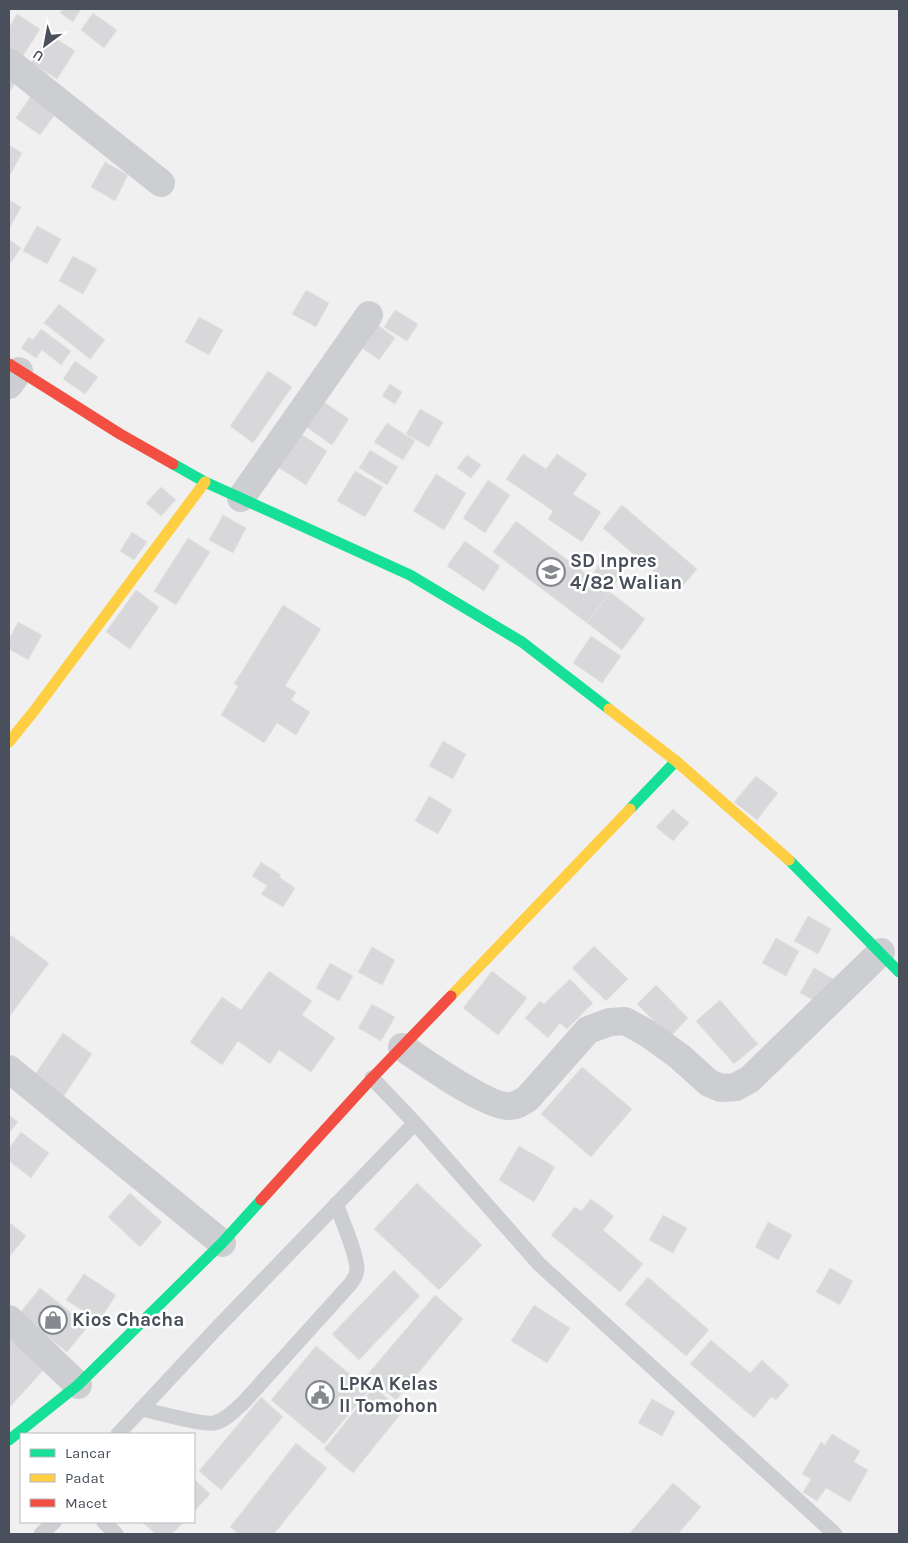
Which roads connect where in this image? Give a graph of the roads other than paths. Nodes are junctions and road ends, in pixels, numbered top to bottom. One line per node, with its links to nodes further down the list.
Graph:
1 (9, 62): 2 (street)
2 (161, 183)
3 (369, 315): 6 (street)
4 (12, 373): 5 (street)
5 (205, 482): 6 (street); 7 (street)
6 (241, 498): 8 (street)
7 (9, 742)
8 (676, 760): 9 (street); 10 (street)
9 (893, 963): 10 (street)
10 (402, 1047): 12 (street)
11 (9, 1069): 15 (street)
12 (372, 1078): 13 (lane); 15 (street)
13 (415, 1123): 14 (lane); 25 (lane)
14 (336, 1204): 18 (lane); 18 (lane)
15 (222, 1243): 17 (street)
16 (9, 1319): 17 (street)
17 (78, 1385): 19 (street)
18 (141, 1409): 20 (lane)
19 (24, 1433)
20 (119, 1433)
21 (53, 1523): 23 (lane)
22 (105, 1523): 24 (lane)
23 (40, 1534)
24 (116, 1534)
25 (835, 1534)

